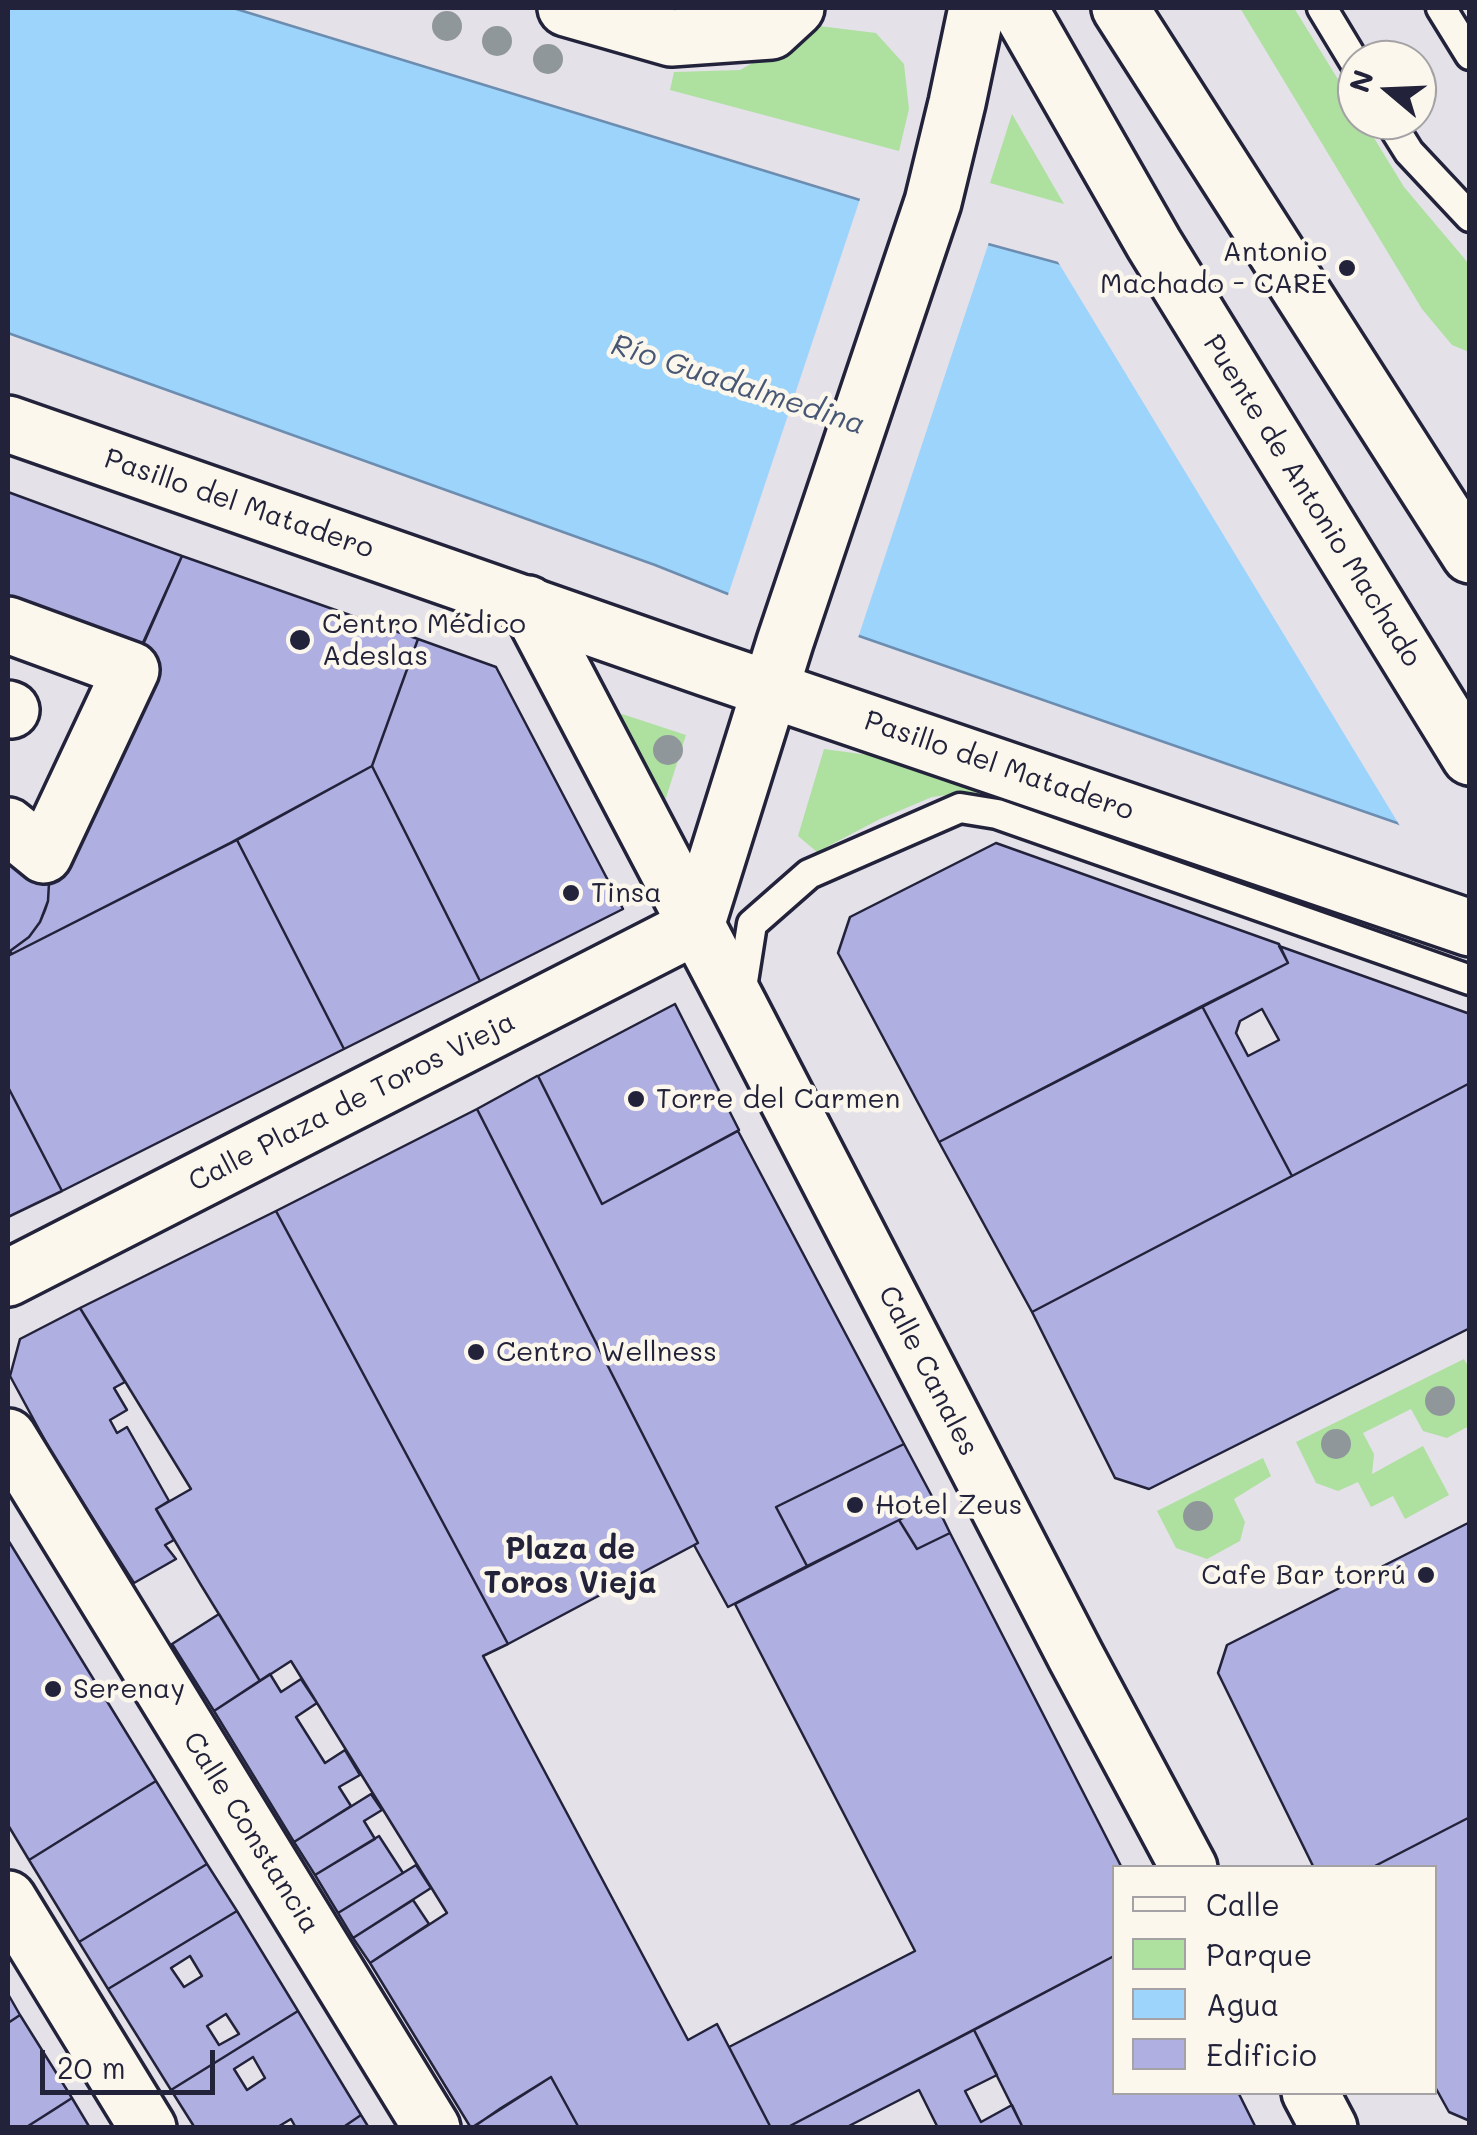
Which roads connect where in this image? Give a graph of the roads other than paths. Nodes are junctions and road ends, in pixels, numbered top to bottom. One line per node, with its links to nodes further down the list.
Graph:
1 (566, 8): 2 (street)
2 (796, 8)
3 (977, 8): 16 (street)
4 (1019, 8): 17 (street, Puente de Antonio Machado)
5 (1120, 8): 13 (street)
6 (1322, 8): 8 (lane)
7 (1441, 8): 9 (lane)
8 (1341, 40)
9 (1470, 54)
10 (1402, 140): 11 (lane)
11 (1470, 217)
12 (8, 424): 14 (street, Pasillo del Matadero)
13 (1470, 555)
14 (528, 604): 16 (street, Pasillo del Matadero); 19 (street)
15 (8, 624): 18 (street)
16 (776, 674): 19 (street); 20 (street, Pasillo del Matadero)
17 (1470, 757)
18 (8, 826)
19 (696, 926): 22 (street, Calle Canales); 23 (street, Calle Plaza de Toros Vieja)
20 (1470, 928)
21 (1470, 980): 22 (lane, Pasillo del Matadero)
22 (740, 1006): 25 (street, Calle Canales)
23 (8, 1278)
24 (8, 1437): 29 (street, Calle Constancia)
25 (1187, 1865)
26 (8, 1899): 28 (street)
27 (1312, 2095): 30 (street)
28 (148, 2128)
29 (432, 2128)
30 (1329, 2128)

